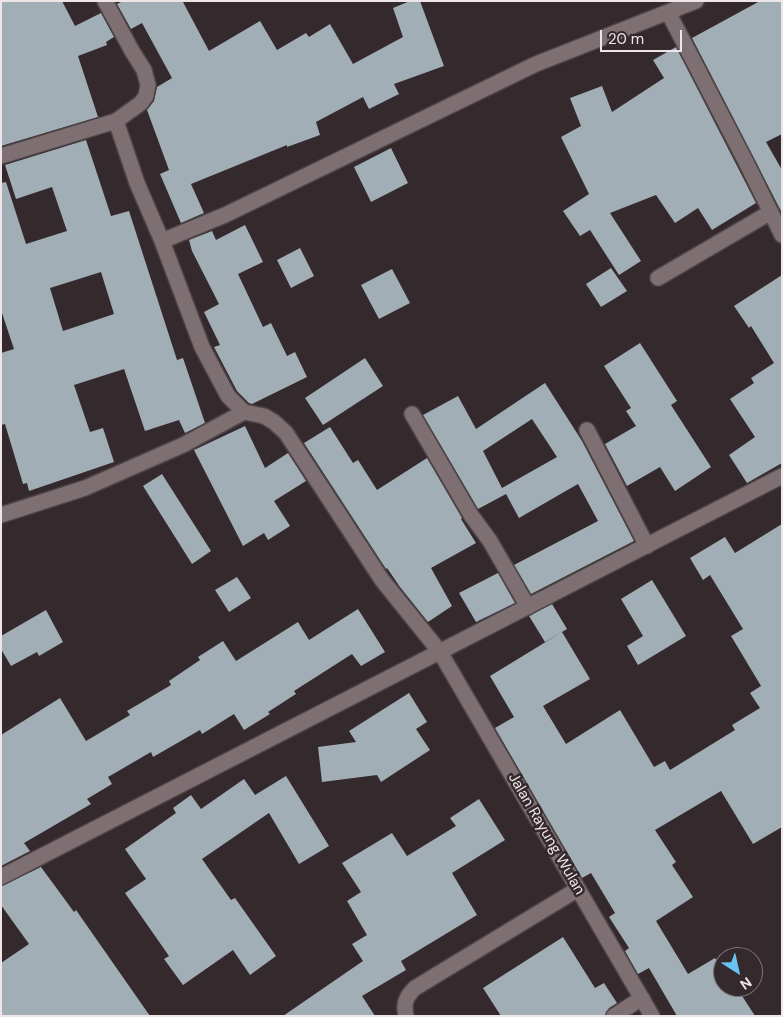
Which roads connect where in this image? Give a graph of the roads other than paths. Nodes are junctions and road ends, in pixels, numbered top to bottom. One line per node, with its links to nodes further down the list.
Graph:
1 (105, 1): 4 (street)
2 (696, 1): 3 (street)
3 (668, 12): 6 (street); 8 (street)
4 (116, 121): 5 (street); 8 (street)
5 (1, 156)
6 (770, 212): 7 (street); 9 (street)
7 (782, 234)
8 (162, 241): 10 (street)
9 (658, 278)
10 (244, 412): 14 (street); 17 (street, Jalan Rayung Wulan)
11 (412, 414): 16 (street)
12 (587, 430): 15 (street)
13 (782, 476): 15 (street)
14 (1, 515)
15 (647, 546): 16 (street)
16 (528, 607): 17 (street)
17 (440, 652): 18 (street); 19 (street, Jalan Rayung Wulan)
18 (1, 877)
19 (578, 889): 20 (street, Jalan Rayung Wulan); 21 (street)
20 (642, 998): 22 (street); 23 (street, Jalan Rayung Wulan)
21 (406, 1016)
22 (614, 1016)
23 (652, 1016)

